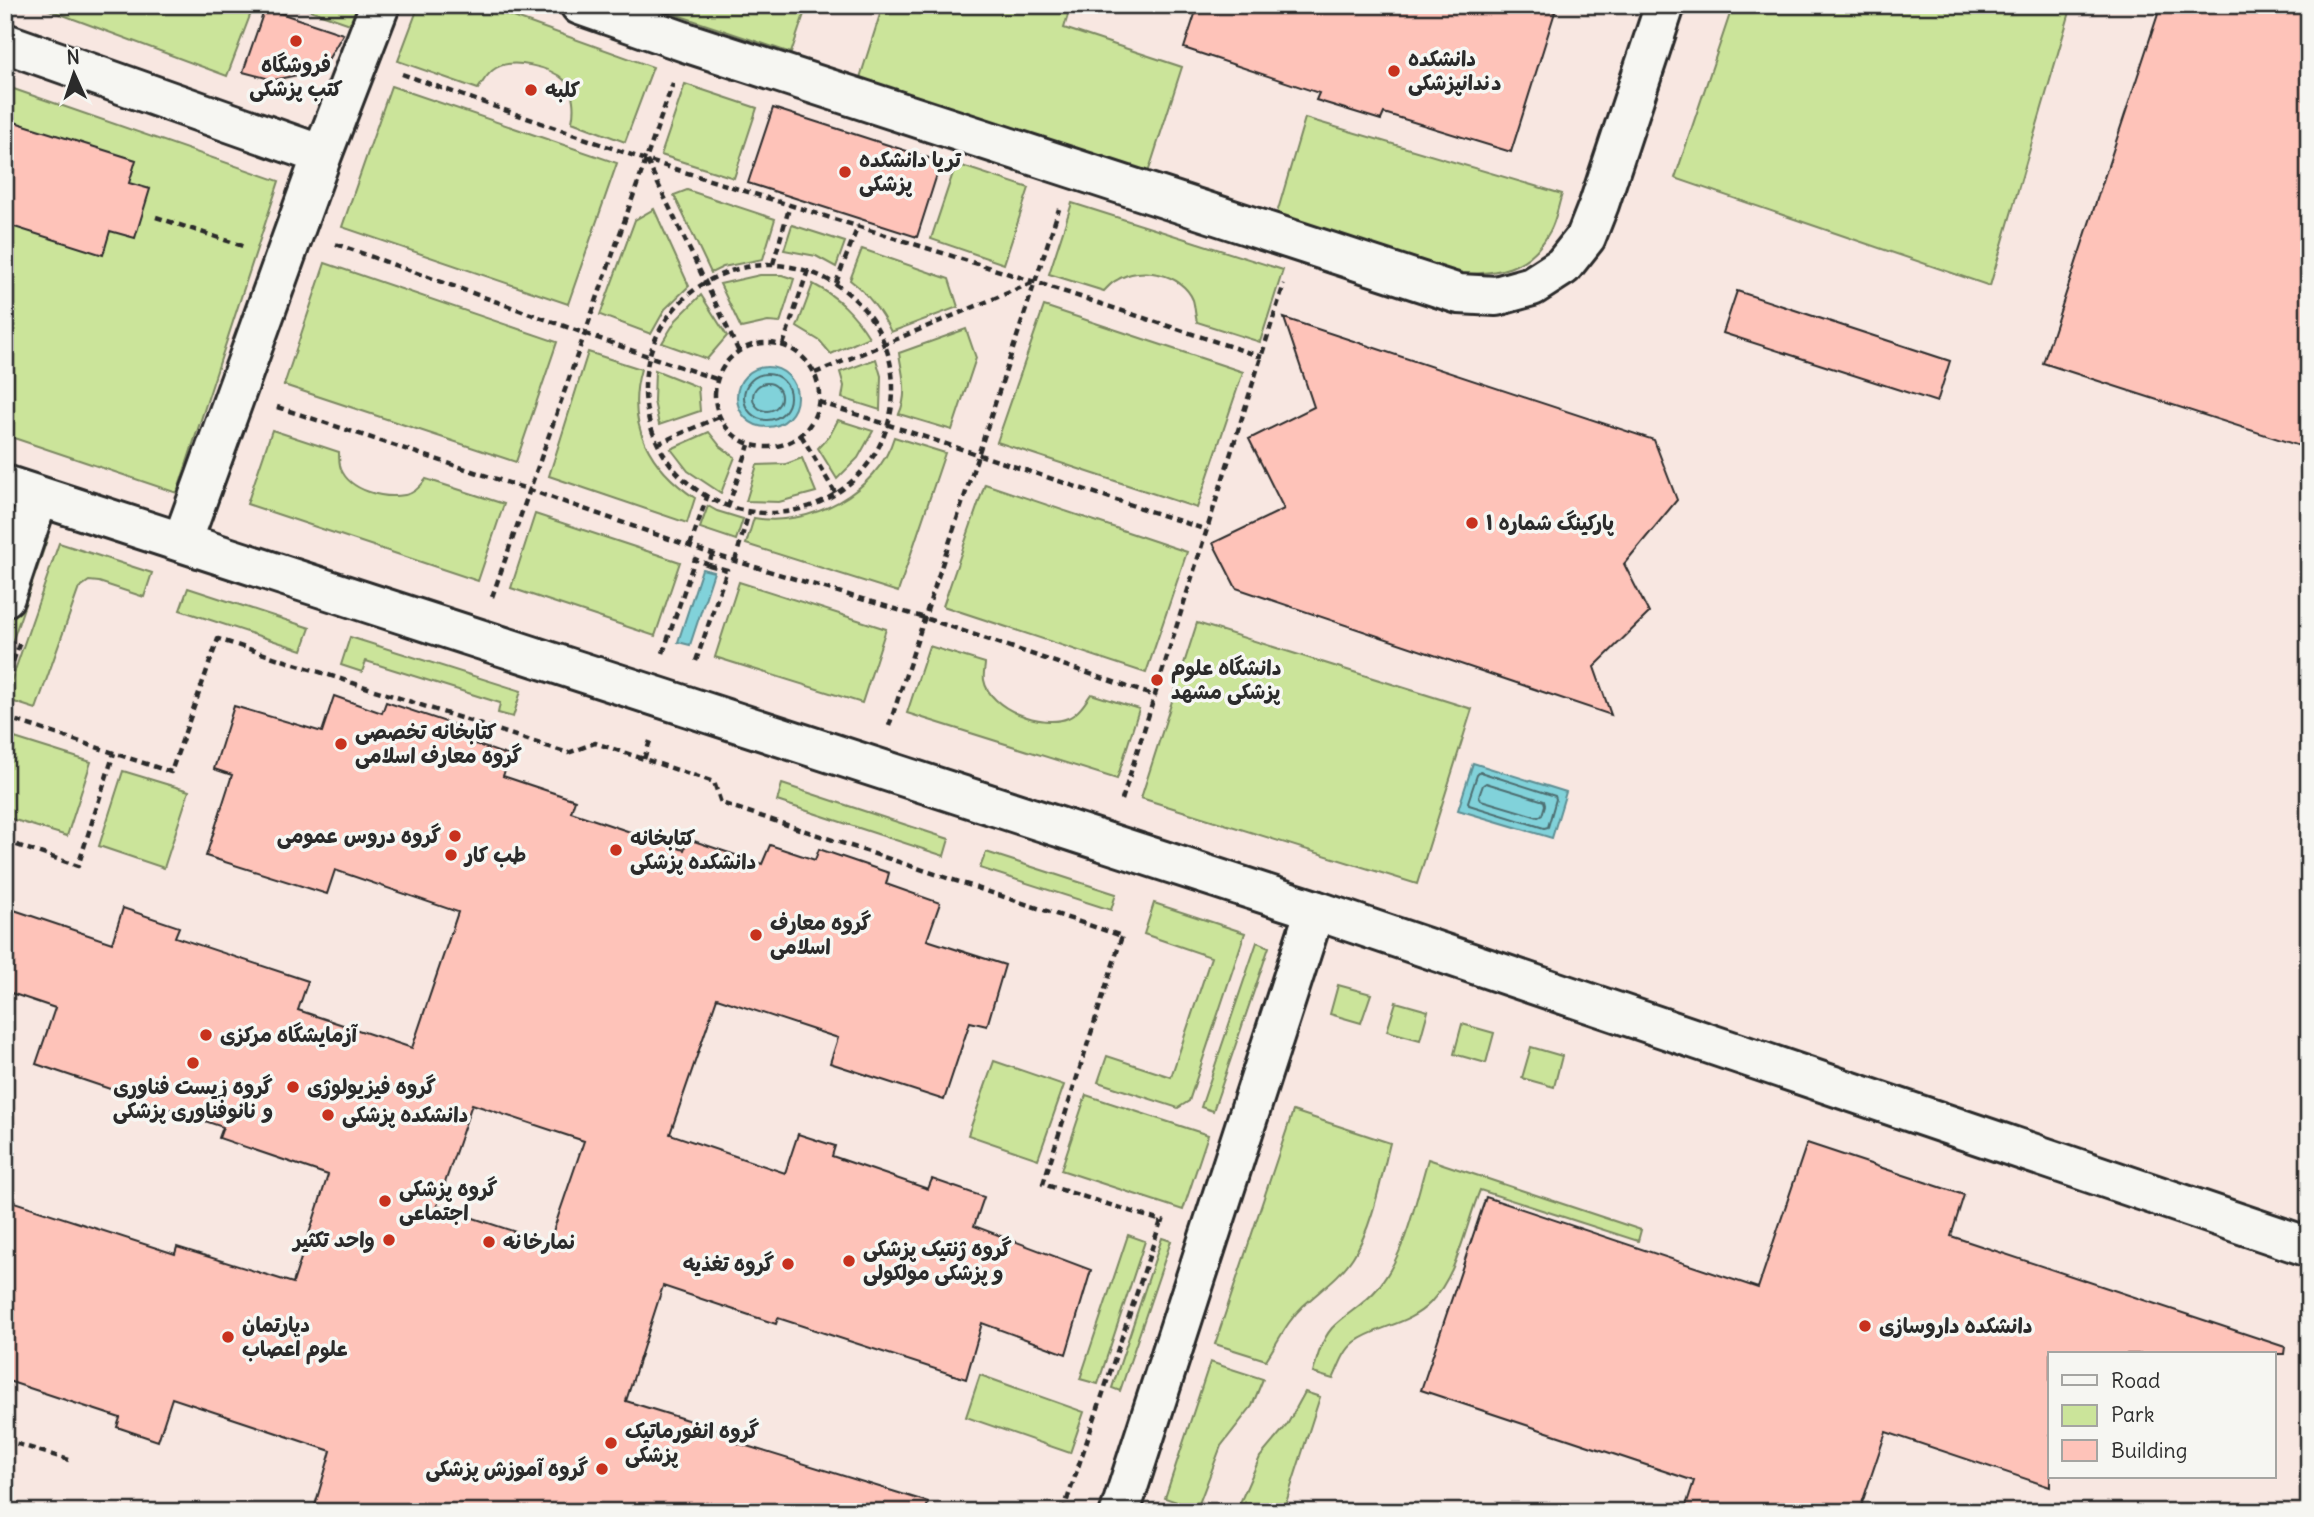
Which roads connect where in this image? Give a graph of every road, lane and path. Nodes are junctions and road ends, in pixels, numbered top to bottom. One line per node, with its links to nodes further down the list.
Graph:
1 (380, 5): 7 (lane)
2 (580, 5): 5 (lane)
3 (1665, 5): 13 (lane)
4 (5, 43): 7 (lane)
5 (688, 43): 8 (path); 9 (lane)
6 (394, 71): 8 (path)
7 (322, 155): 15 (lane)
8 (646, 160): 10 (path); 18 (path); 21 (path)
9 (1072, 169): 13 (lane); 19 (path)
10 (790, 205): 12 (path); 16 (path)
11 (156, 217): 15 (path)
12 (858, 226): 19 (path); 20 (path)
13 (1297, 242): 26 (path)
14 (335, 244): 21 (path)
15 (284, 260): 44 (lane)
16 (773, 264): 17 (path); 18 (path)
17 (807, 270): 20 (path); 23 (path)
18 (705, 282): 24 (path); 25 (path)
19 (1035, 282): 22 (path); 26 (path); 36 (path)
20 (836, 283): 22 (path)
21 (584, 333): 25 (path); 37 (path)
22 (886, 342): 27 (path); 32 (path)
23 (783, 345): 24 (path); 27 (path)
24 (738, 350): 28 (path)
25 (649, 357): 28 (path); 34 (path)
26 (1262, 358): 43 (path)
27 (815, 373): 29 (path)
28 (716, 379): 31 (path)
29 (819, 402): 32 (path); 33 (path)
30 (275, 407): 37 (path)
31 (719, 417): 34 (path); 35 (path)
32 (889, 426): 36 (path); 38 (path)
33 (801, 435): 35 (path); 38 (path)
34 (657, 444): 39 (path)
35 (749, 444): 41 (path)
36 (979, 455): 43 (path); 50 (path)
37 (530, 490): 45 (path); 51 (path)
38 (836, 494): 42 (path)
39 (707, 497): 41 (path); 45 (path)
40 (17, 498): 44 (lane); 49 (lane)
41 (728, 507): 42 (path)
42 (750, 512): 47 (path)
43 (1208, 530): 54 (path)
44 (182, 542): 51 (lane)
45 (690, 546): 46 (path)
46 (712, 554): 47 (path); 48 (path)
47 (735, 561): 50 (path)
48 (709, 565): 52 (path); 53 (path)
49 (5, 597)
50 (925, 618): 54 (path); 57 (path)
51 (477, 638): 57 (lane)
52 (661, 661)
53 (692, 672)
54 (1155, 696): 58 (path)
55 (5, 717): 56 (path)
56 (114, 753): 59 (path); 61 (path)
57 (876, 768): 60 (lane)
58 (1120, 808)
59 (5, 842)
60 (1315, 910): 62 (lane); 63 (lane)
61 (1161, 1221): 62 (path); 66 (path)
62 (1210, 1236): 67 (lane)
63 (2309, 1247)
64 (5, 1440): 65 (path)
65 (69, 1460)
66 (1063, 1512)
67 (1120, 1512)

